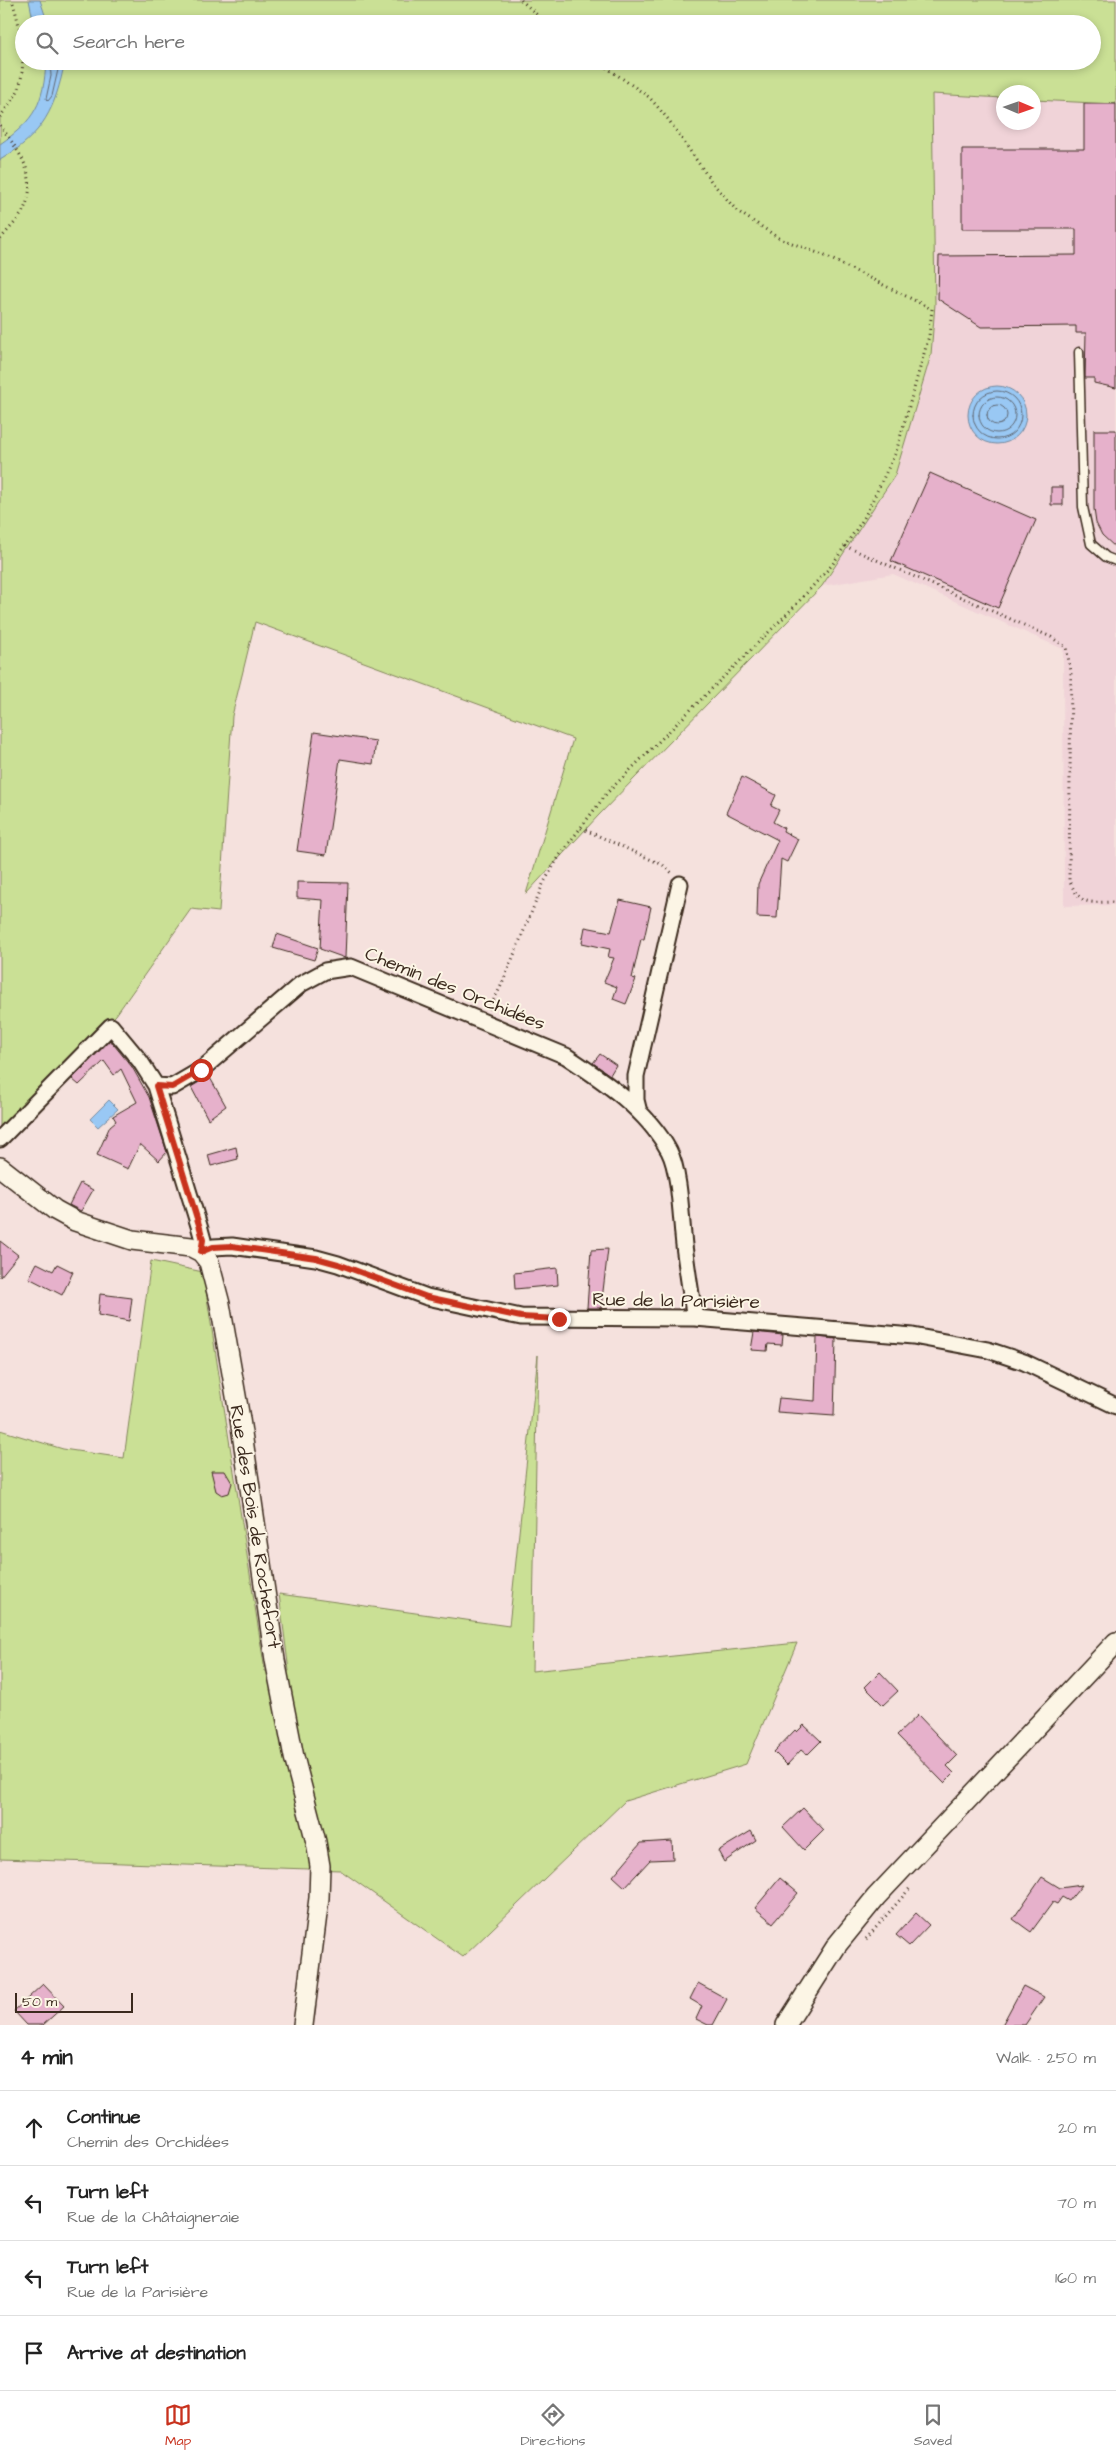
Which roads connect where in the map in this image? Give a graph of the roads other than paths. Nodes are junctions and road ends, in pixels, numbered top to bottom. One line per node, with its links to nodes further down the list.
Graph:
1 (1079, 352): 2 (lane)
2 (1116, 560)
3 (680, 884): 5 (street)
4 (156, 1086): 5 (street, Chemin des Orchidées); 6 (street); 8 (street)
5 (639, 1112): 9 (street, Chemin des Orchidées)
6 (0, 1139)
7 (0, 1168): 8 (street)
8 (201, 1252): 9 (street, Rue de la Parisière); 12 (street, Rue des Bois de Rochefort)
9 (695, 1318): 10 (street, Rue de la Parisière)
10 (1116, 1406)
11 (1116, 1642): 13 (street)
12 (303, 2025)
13 (786, 2025)

